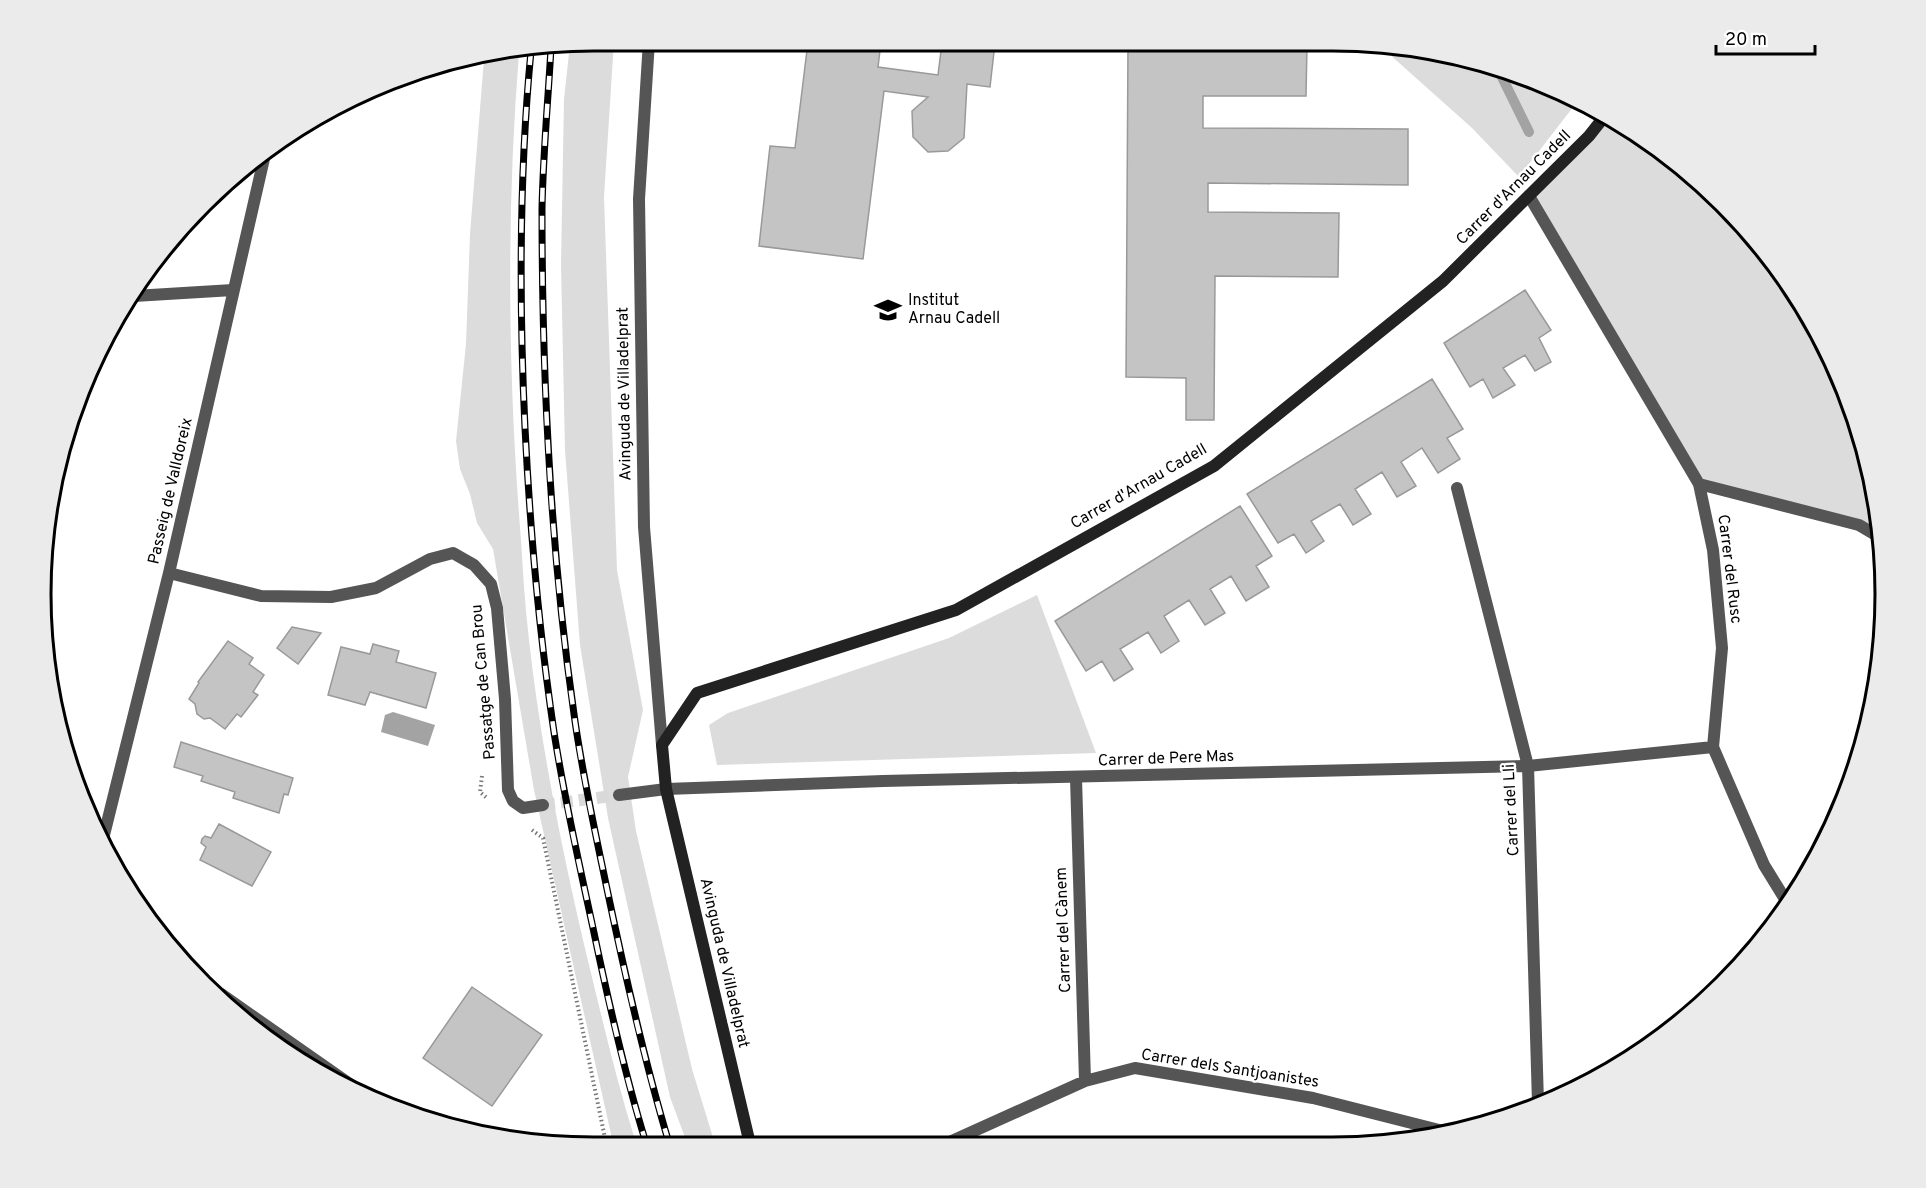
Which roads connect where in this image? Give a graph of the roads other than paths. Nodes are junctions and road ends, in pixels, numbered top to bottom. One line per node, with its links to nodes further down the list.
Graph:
1 (648, 51): 11 (street, Avinguda de Villadelprat)
2 (1600, 122): 4 (street, Carrer d'Arnau Cadell)
3 (263, 163): 5 (street, Passeig de Valldoreix)
4 (1529, 196): 7 (street, Carrer del Rusc); 11 (street, Carrer d'Arnau Cadell)
5 (233, 290): 6 (street); 10 (street, Passeig de Valldoreix)
6 (141, 296)
7 (1699, 484): 9 (street); 12 (street, Carrer del Rusc)
8 (1457, 488): 13 (street, Carrer del Lli)
9 (1871, 532)
10 (169, 573): 17 (street, Passatge de Can Brou); 18 (street, Passeig de Valldoreix)
11 (662, 745): 15 (street)
12 (1713, 747): 13 (street, Carrer de Pere Mas); 19 (street, Carrer del Rusc)
13 (1528, 766): 14 (street, Carrer de Pere Mas); 23 (street, Carrer del Lli)
14 (1076, 778): 15 (street, Carrer de Pere Mas); 22 (street, Carrer del Cànem)
15 (666, 789): 16 (street, Carrer de Pere Mas); 25 (street, Avinguda de Villadelprat)
16 (619, 795)
17 (543, 805)
18 (105, 830)
19 (1783, 896)
20 (256, 1019): 21 (street)
21 (308, 1055)
22 (1085, 1082): 24 (street, Carrer dels Santjoanistes); 26 (street, Carrer dels Santjoanistes)
23 (1538, 1097)
24 (1431, 1128)
25 (748, 1137)
26 (959, 1137)

